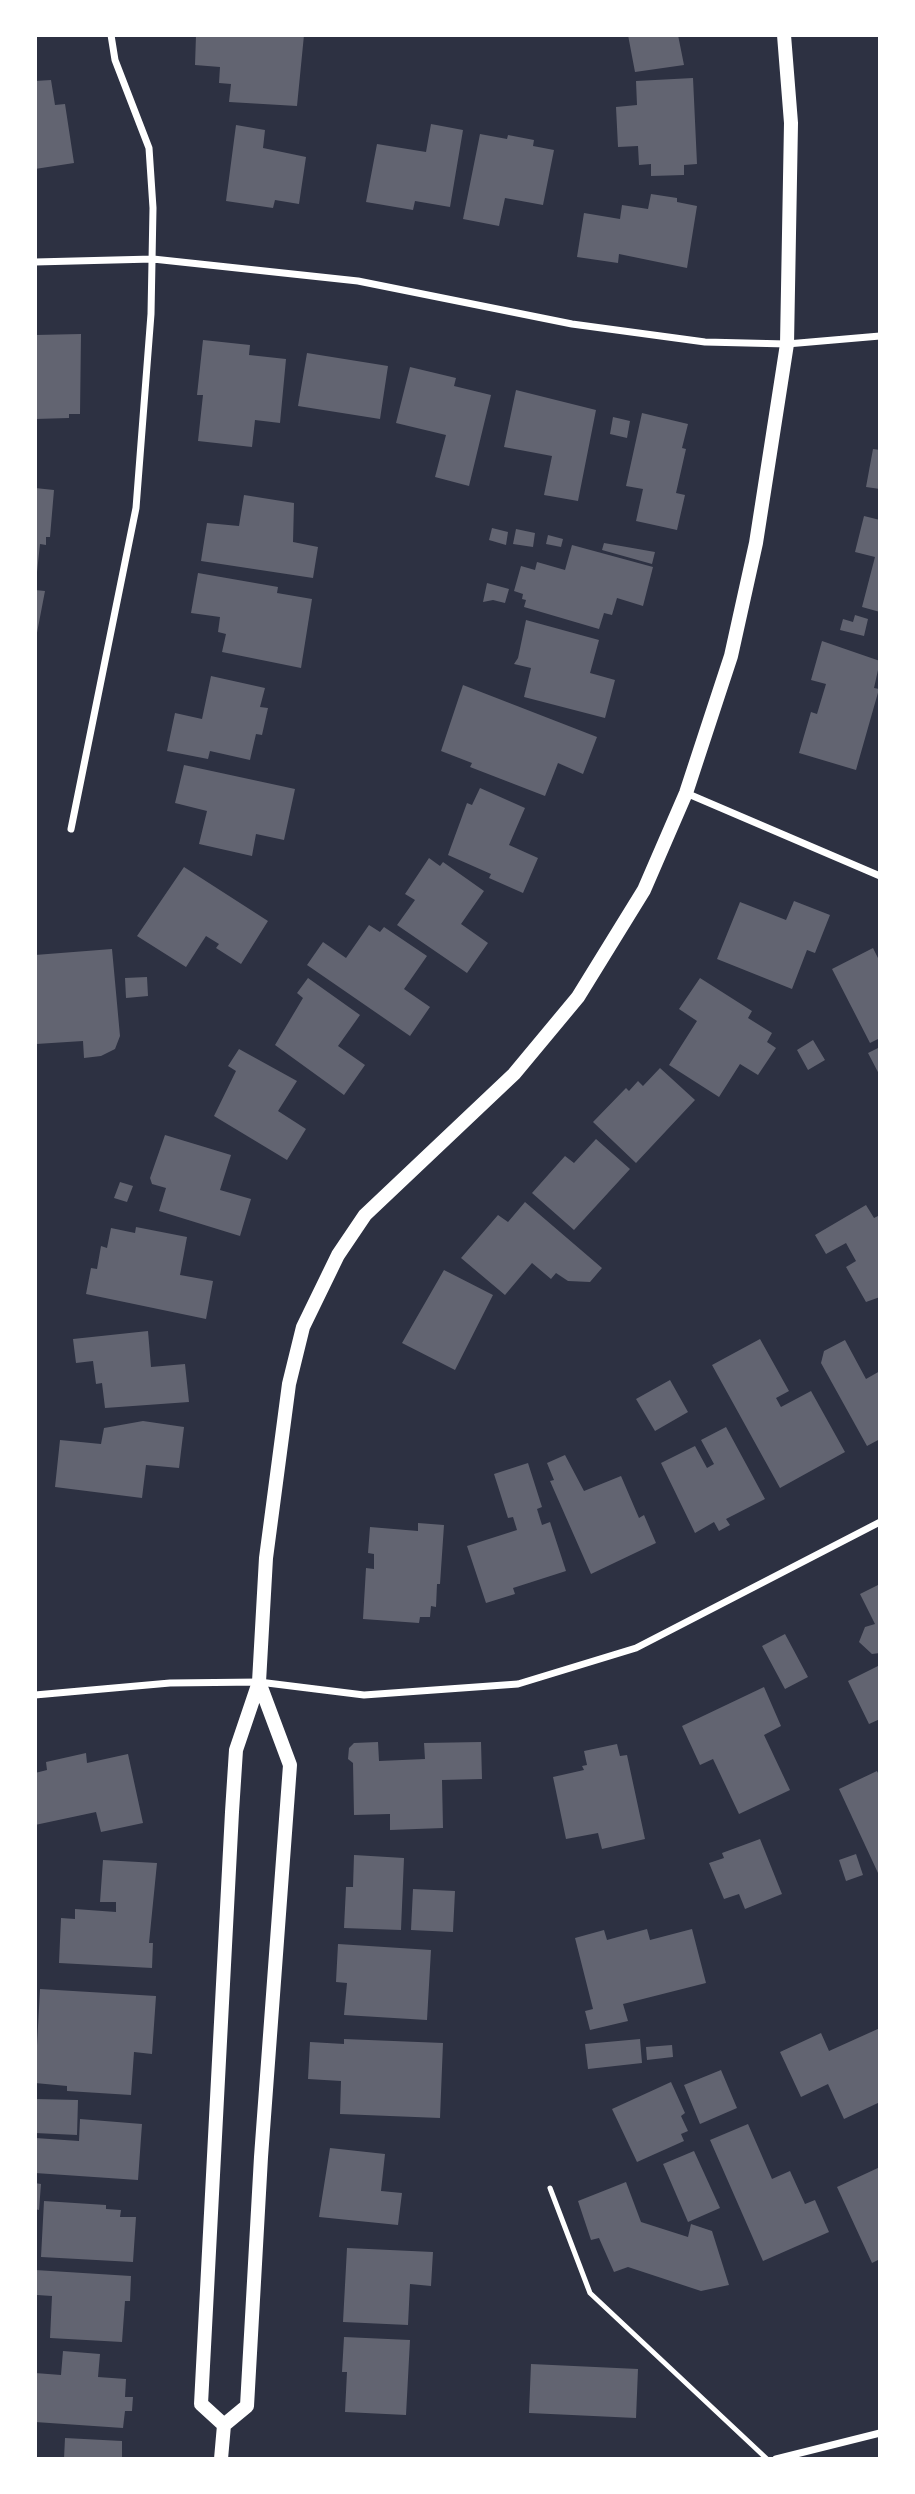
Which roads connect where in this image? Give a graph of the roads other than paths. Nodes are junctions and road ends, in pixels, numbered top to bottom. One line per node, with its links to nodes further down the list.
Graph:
1 (111, 35): 3 (street)
2 (784, 35): 6 (main road)
3 (153, 259): 4 (street); 6 (street); 8 (street)
4 (35, 262)
5 (880, 336): 6 (street)
6 (787, 344): 7 (main road)
7 (686, 793): 9 (street); 11 (main road)
8 (71, 829)
9 (880, 876)
10 (880, 1522): 11 (street)
11 (259, 1682): 12 (street); 14 (main road); 14 (main road)
12 (35, 1695)
13 (550, 2188): 17 (lane)
14 (224, 2425): 16 (main road)
15 (880, 2433): 18 (street)
16 (221, 2459)
17 (767, 2459)
18 (776, 2459)

